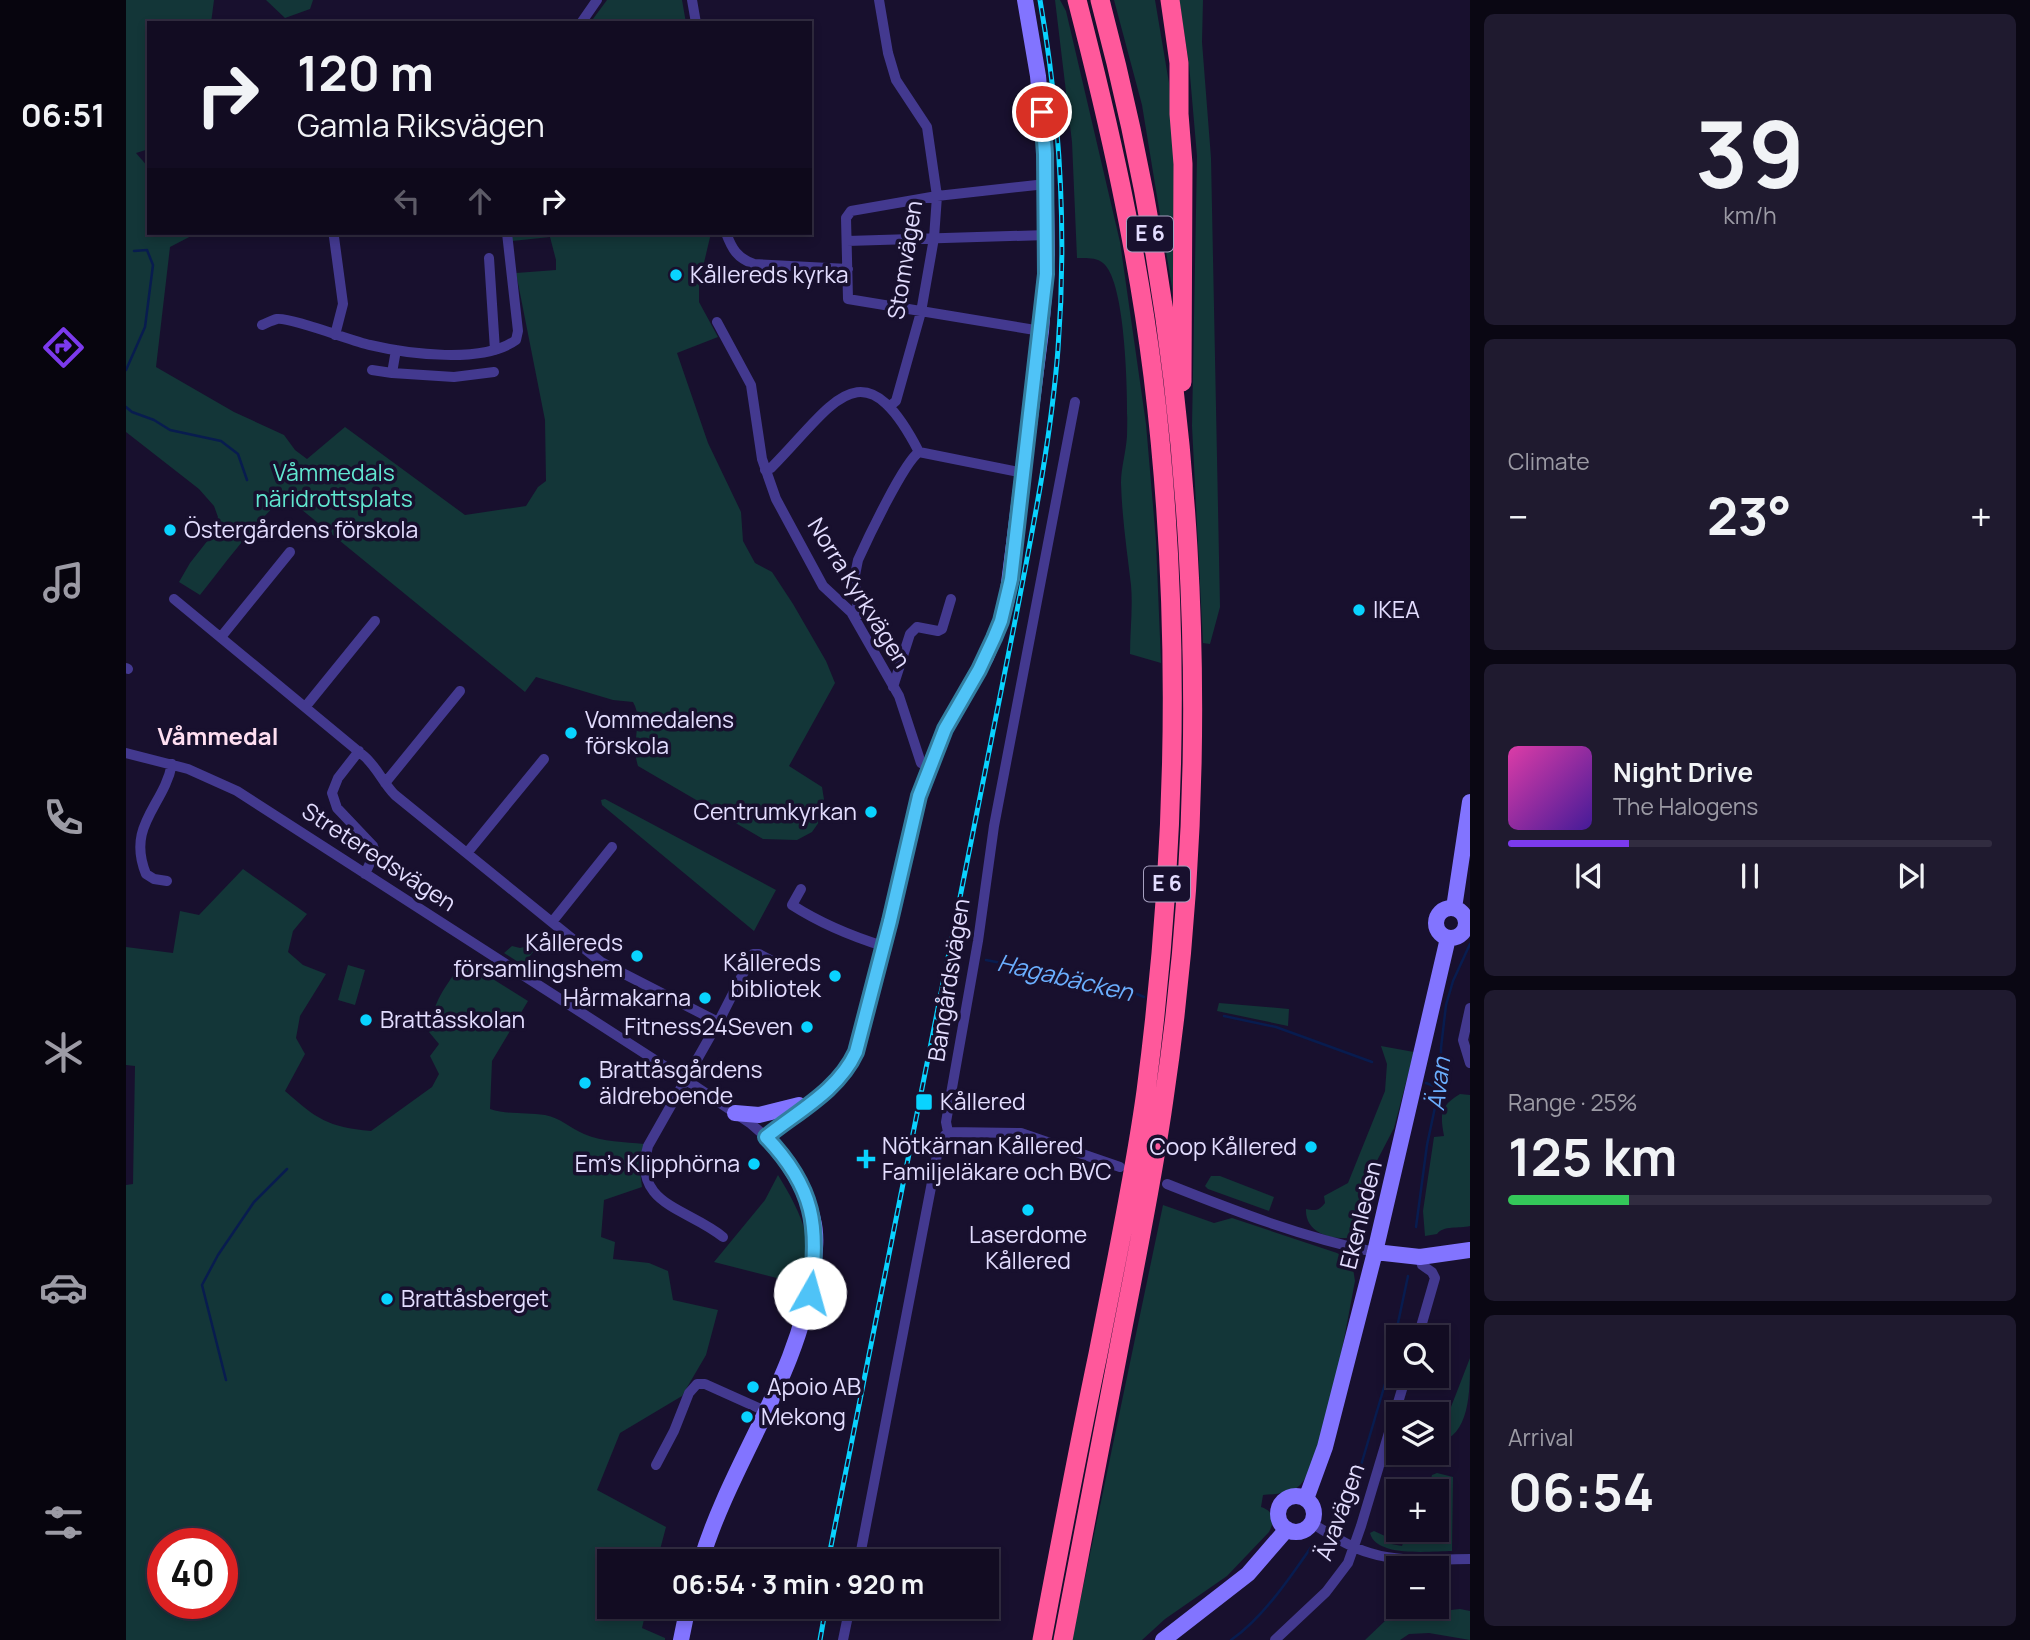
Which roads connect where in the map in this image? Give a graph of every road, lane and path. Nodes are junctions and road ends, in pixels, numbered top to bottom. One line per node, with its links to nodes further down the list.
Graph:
1 (597, 0): 9 (street)
2 (692, 0): 10 (street)
3 (879, 0): 13 (street, Stomvägen)
4 (1025, 0): 12 (street)
5 (1077, 0): 94 (highway, E 6)
6 (1100, 0): 36 (highway, E 6)
7 (1160, 0): 11 (highway)
8 (1170, 0): 11 (highway)
9 (582, 21)
10 (696, 21)
11 (1179, 107): 36 (highway)
12 (1046, 184): 13 (street); 16 (street)
13 (937, 195): 18 (street, Stomvägen); 19 (street)
14 (507, 235): 28 (street)
15 (727, 235): 21 (street)
16 (1047, 235): 18 (street); 25 (street)
17 (334, 237): 26 (street)
18 (934, 238): 19 (street); 22 (street, Stomvägen)
19 (848, 242): 21 (street)
20 (489, 258): 28 (street)
21 (848, 269): 22 (street)
22 (921, 312): 25 (street); 33 (street, Stomvägen)
23 (717, 322): 35 (street, Norra Kyrkvägen)
24 (262, 325): 26 (street)
25 (1041, 331): 37 (street)
26 (335, 335): 27 (street)
27 (396, 350): 28 (street); 31 (street)
28 (495, 350)
29 (372, 370): 31 (street)
30 (494, 372): 31 (street)
31 (392, 373)
32 (1075, 402): 71 (street, Bangårdsvägen)
33 (890, 406): 34 (street); 35 (street)
34 (919, 452): 37 (street); 41 (street)
35 (765, 470): 41 (street, Norra Kyrkvägen)
36 (1181, 471): 95 (highway, E 6)
37 (1024, 473): 51 (street)
38 (290, 552): 43 (street)
39 (174, 598): 43 (street)
40 (951, 599): 44 (street)
41 (855, 618): 44 (street, Norra Kyrkvägen)
42 (375, 621): 46 (street)
43 (221, 637): 46 (street)
44 (893, 687): 51 (street, Norra Kyrkvägen)
45 (460, 691): 52 (street)
46 (306, 706): 47 (street)
47 (359, 751): 52 (street); 56 (street)
48 (126, 753): 50 (street, Streteredsvägen)
49 (544, 759): 55 (street)
50 (172, 764): 56 (street, Streteredsvägen); 57 (street)
51 (929, 767): 63 (street)
52 (385, 783): 55 (street)
53 (1470, 802): 59 (street, Ekenleden)
54 (612, 847): 60 (street)
55 (467, 853): 60 (street)
56 (365, 874): 68 (street, Streteredsvägen)
57 (167, 881)
58 (801, 889): 63 (street)
59 (1454, 908): 61 (street); 62 (street, Ekenleden)
60 (552, 922): 66 (street)
61 (1468, 924): 62 (street)
62 (1448, 937): 77 (street, Ekenleden)
63 (883, 946): 69 (street)
64 (778, 964): 66 (street)
65 (1470, 1008): 67 (street)
66 (718, 1022): 68 (street)
67 (1470, 1063)
68 (686, 1080): 70 (street, Streteredsvägen); 75 (street)
69 (812, 1101): 70 (street); 72 (street)
70 (735, 1113): 72 (street, Streteredsvägen)
71 (948, 1132): 73 (street); 88 (street, Bangårdsvägen)
72 (766, 1137): 81 (street)
73 (1120, 1167)
74 (1167, 1185): 77 (street)
75 (723, 1237)
76 (1470, 1250): 78 (street)
77 (1375, 1252): 78 (street); 83 (street, Ekenleden)
78 (1420, 1257): 79 (street)
79 (1421, 1325)
80 (1402, 1388): 86 (street, Ävavägen)
81 (765, 1411): 82 (street); 87 (street)
82 (656, 1465)
83 (1306, 1499): 84 (street); 85 (street)
84 (1311, 1523): 85 (street); 86 (street)
85 (1287, 1529): 96 (street)
86 (1354, 1548): 89 (street); 97 (street, Ävavägen)
87 (705, 1549)
88 (861, 1549)
89 (1470, 1559)
90 (685, 1619): 92 (street)
91 (847, 1619): 93 (street)
92 (681, 1640)
93 (843, 1640)
94 (1042, 1640)
95 (1063, 1640)
96 (1163, 1640)
97 (1275, 1640)

